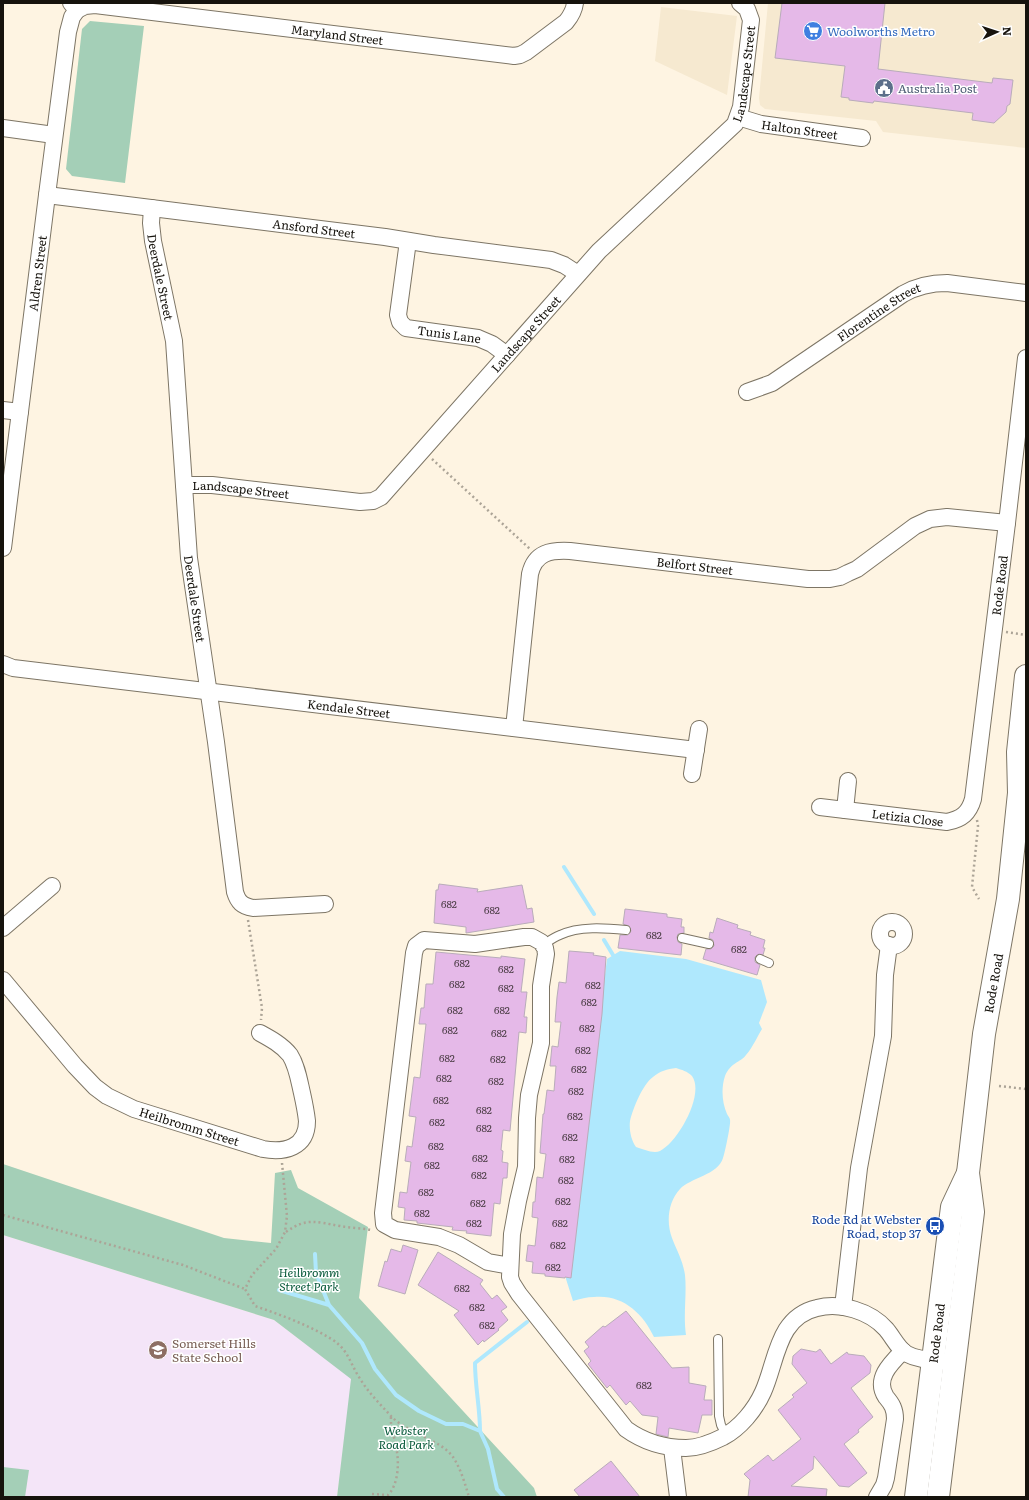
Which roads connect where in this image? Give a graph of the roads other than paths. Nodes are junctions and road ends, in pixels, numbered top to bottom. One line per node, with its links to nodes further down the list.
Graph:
1 (575, 3): 3 (street, Maryland Street)
2 (743, 5): 4 (street, Landscape Street)
3 (74, 7): 6 (street, Aldren Street)
4 (738, 117): 7 (street, Halton Street); 11 (street, Landscape Street)
5 (3, 128): 6 (street)
6 (54, 135): 8 (street, Aldren Street)
7 (862, 138)
8 (47, 195): 9 (street, Ansford Street); 17 (street, Aldren Street)
9 (152, 208): 10 (street, Ansford Street); 18 (street, Deerdale Street)
10 (408, 241): 11 (street, Ansford Street); 13 (street, Tunis Lane)
11 (578, 274): 13 (street, Landscape Street)
12 (1026, 293): 15 (street, Florentine Street)
13 (507, 355): 18 (street, Landscape Street)
14 (1026, 358): 19 (street, Rode Road)
15 (747, 392)
16 (3, 410): 17 (street)
17 (20, 412): 20 (street, Aldren Street)
18 (184, 485): 23 (street, Deerdale Street)
19 (1007, 523): 24 (street, Belfort Street); 33 (street, Rode Road)
20 (3, 548)
21 (3, 664): 23 (street, Kendale Street)
22 (1026, 676): 30 (main road, Rode Road)
23 (208, 692): 24 (street, Kendale Street); 35 (street, Deerdale Street)
24 (514, 728): 26 (street, Kendale Street)
25 (699, 729): 26 (street)
26 (696, 750): 28 (street)
27 (1026, 768): 30 (main road, Rode Road)
28 (692, 774)
29 (848, 781): 32 (street)
30 (1019, 793): 46 (main road, Rode Road)
31 (820, 807): 32 (street, Letizia Close)
32 (845, 810): 33 (street, Letizia Close)
33 (970, 814)
34 (52, 886): 36 (street)
35 (325, 904)
36 (3, 928)
37 (626, 930): 40 (lane)
38 (682, 938): 39 (lane)
39 (709, 944)
40 (543, 945): 47 (street); 47 (street)
41 (889, 945): 48 (street)
42 (760, 959): 43 (lane)
43 (769, 963)
44 (3, 980): 45 (street, Heilbromm Street)
45 (260, 1033)
46 (968, 1173): 51 (main road, Rode Road); 52 (main road, Rode Road)
47 (510, 1266): 54 (street)
48 (843, 1307): 50 (street); 53 (street)
49 (718, 1339): 53 (lane)
50 (903, 1351): 51 (street); 56 (street)
51 (932, 1360): 52 (street); 57 (main road, Rode Road)
52 (954, 1362): 58 (main road, Rode Road)
53 (726, 1435): 54 (street)
54 (672, 1448): 55 (street)
55 (678, 1497)
56 (877, 1497)
57 (916, 1497)
58 (938, 1497)

